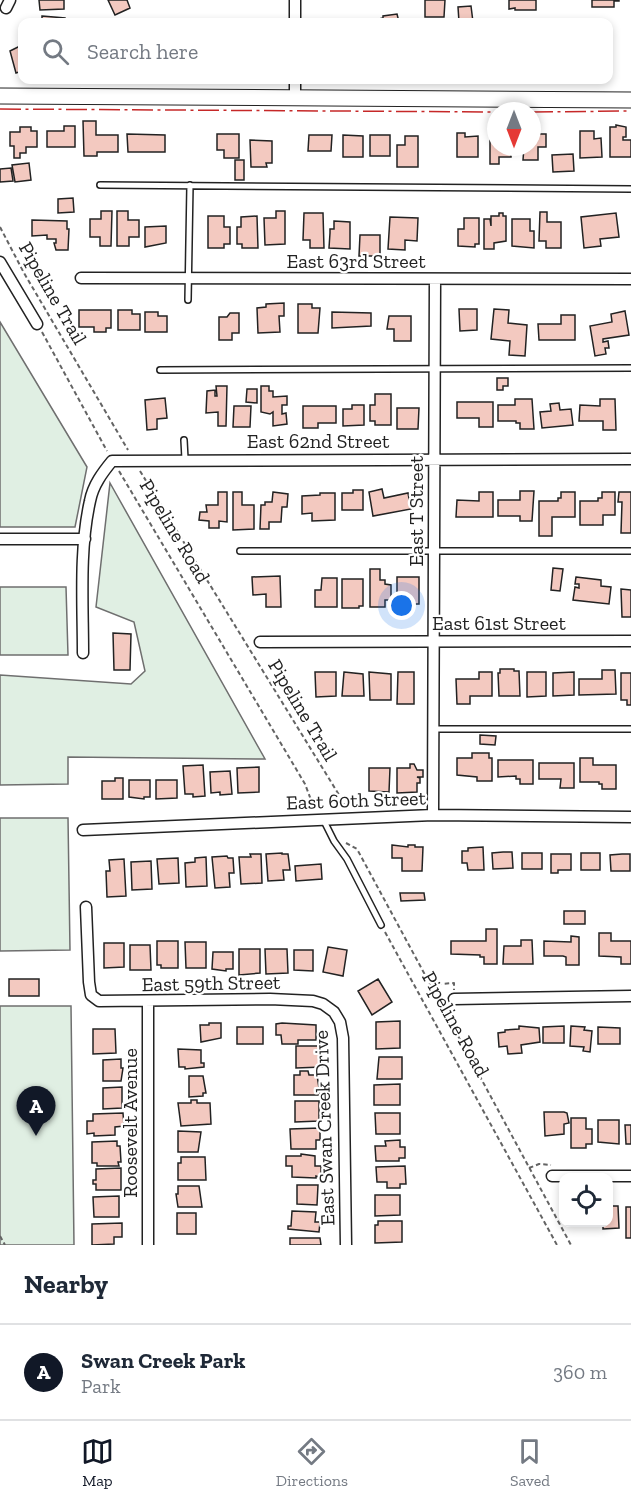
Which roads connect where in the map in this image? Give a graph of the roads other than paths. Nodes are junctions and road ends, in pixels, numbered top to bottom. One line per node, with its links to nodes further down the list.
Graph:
1 (295, 0): 2 (street)
2 (295, 18)
3 (295, 84): 5 (street)
4 (0, 96): 5 (street)
5 (295, 97): 6 (street)
6 (631, 100)
7 (100, 184): 8 (lane)
8 (190, 185): 9 (lane); 12 (lane)
9 (631, 189)
10 (0, 262): 16 (street)
11 (81, 279): 12 (street, East 63rd Street)
12 (188, 279): 13 (street, East 63rd Street); 15 (lane)
13 (435, 279): 14 (street, East 63rd Street); 17 (street, East T Street)
14 (631, 279)
15 (188, 300)
16 (37, 324)
17 (434, 368): 18 (lane); 19 (lane); 22 (street, East T Street)
18 (631, 368)
19 (160, 370)
20 (184, 440): 21 (lane)
21 (185, 459): 22 (street, East 62nd Street); 25 (street, East 62nd Street)
22 (434, 459): 23 (street, East 62nd Street); 26 (street, East T Street)
23 (631, 459)
24 (0, 539): 25 (street)
25 (85, 539): 32 (street)
26 (434, 550): 27 (lane); 28 (lane); 29 (street, East T Street)
27 (240, 551)
28 (631, 551)
29 (434, 641): 30 (street, East 61st Street); 31 (street, East 61st Street); 33 (street, East T Street)
30 (631, 641)
31 (260, 642)
32 (83, 653)
33 (433, 729): 34 (lane); 35 (street, East T Street)
34 (631, 729)
35 (433, 815): 36 (street, East 60th Street); 37 (street, East 60th Street)
36 (631, 817)
37 (317, 820): 38 (street, East 60th Street); 40 (lane)
38 (83, 830)
39 (86, 907): 43 (street, East 59th Street)
40 (381, 925)
41 (631, 996): 42 (street)
42 (454, 999)
43 (148, 1002): 44 (street, East 59th Street); 47 (street, Roosevelt Avenue)
44 (334, 1012): 48 (street, East Swan Creek Drive)
45 (552, 1176): 46 (street)
46 (631, 1176)
47 (148, 1245)
48 (346, 1245)

